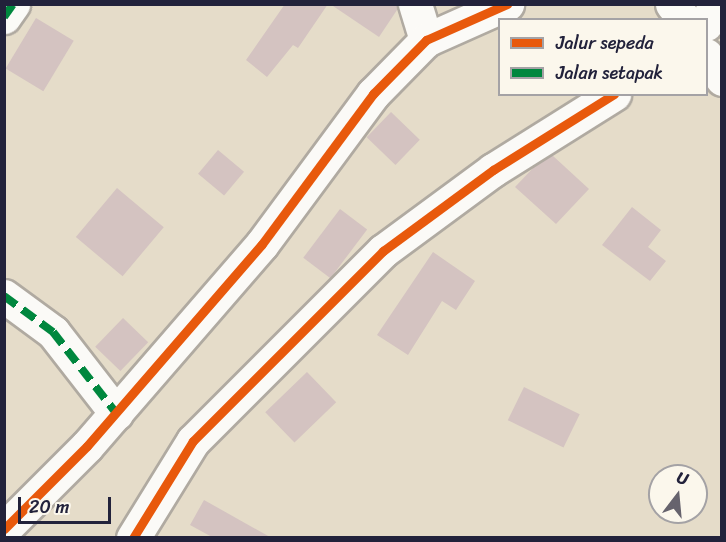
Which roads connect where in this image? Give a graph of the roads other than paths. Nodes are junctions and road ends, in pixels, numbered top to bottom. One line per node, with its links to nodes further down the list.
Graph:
1 (13, 4): 6 (street)
2 (415, 4): 9 (street)
3 (507, 4): 9 (street)
4 (672, 4): 7 (street)
5 (722, 4): 8 (street)
6 (4, 17)
7 (683, 18)
8 (708, 20)
9 (426, 40): 14 (street)
10 (708, 58): 11 (street)
11 (722, 79)
12 (611, 96): 16 (street)
13 (4, 296): 14 (street)
14 (116, 413): 15 (street)
15 (4, 529)
16 (133, 537)

